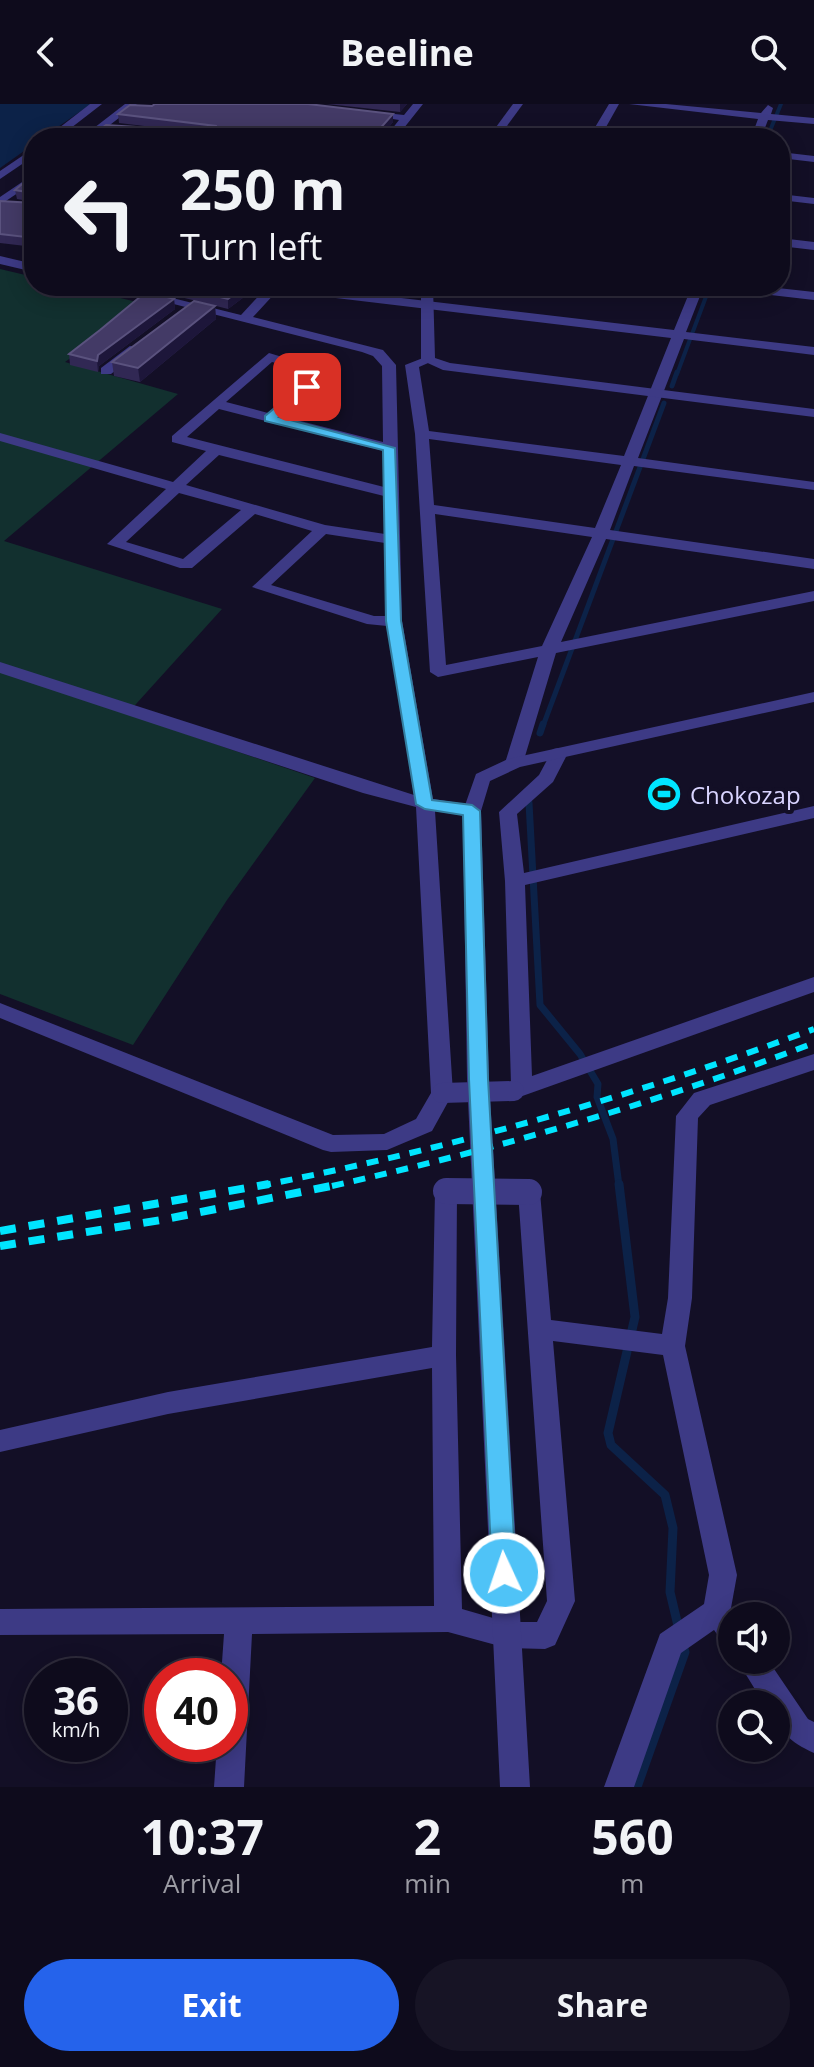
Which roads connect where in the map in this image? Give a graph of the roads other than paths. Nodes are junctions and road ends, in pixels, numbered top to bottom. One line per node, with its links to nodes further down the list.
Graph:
1 (97, 104): 13 (street)
2 (132, 104): 12 (street)
3 (418, 104): 10 (street)
4 (518, 104): 16 (street)
5 (614, 104): 17 (street)
6 (634, 104): 9 (street)
7 (769, 104): 9 (street)
8 (360, 113): 10 (street)
9 (771, 117): 11 (street); 18 (street)
10 (407, 118): 15 (street)
11 (814, 121)
12 (101, 127): 14 (street)
13 (65, 128)
14 (117, 128)
15 (398, 128)
16 (500, 128)
17 (601, 128)
18 (763, 128)
19 (790, 156): 21 (street)
20 (24, 158): 22 (street)
21 (814, 159)
22 (3, 174): 24 (street)
23 (24, 184): 27 (street)
24 (0, 186)
25 (790, 198): 26 (street)
26 (814, 201)
27 (0, 202): 28 (street)
28 (23, 205)
29 (790, 243): 30 (street)
30 (814, 246)
31 (0, 250): 32 (street)
32 (24, 255)
33 (0, 260): 34 (street)
34 (24, 266)
35 (790, 293): 41 (street)
36 (141, 296): 43 (street)
37 (266, 296): 43 (street)
38 (359, 296): 42 (street)
39 (427, 296): 42 (street)
40 (696, 296): 44 (street)
41 (814, 296)
42 (427, 304): 44 (street); 47 (street)
43 (246, 317): 48 (street)
44 (687, 336): 46 (street); 51 (street)
45 (143, 343): 50 (street)
46 (814, 351)
47 (428, 360): 49 (street); 51 (street)
48 (389, 365): 49 (street); 57 (street)
49 (412, 365): 55 (street)
50 (106, 371)
51 (656, 394): 53 (street); 59 (street)
52 (216, 404): 54 (street); 54 (street); 58 (street)
53 (814, 413)
54 (270, 418): 57 (street)
55 (422, 434): 59 (street); 64 (street)
56 (0, 437): 60 (street)
57 (389, 448): 62 (street)
58 (217, 449): 60 (street); 62 (street)
59 (637, 462): 61 (street); 66 (street)
60 (178, 486): 63 (street); 63 (street)
61 (814, 486)
62 (391, 491): 67 (street)
63 (253, 508): 65 (street)
64 (428, 509): 66 (street); 71 (street)
65 (323, 529): 67 (street); 70 (street)
66 (608, 534): 68 (street); 71 (street)
67 (392, 540): 70 (street)
68 (814, 564)
69 (814, 596): 71 (street)
70 (394, 621): 76 (street)
71 (555, 650): 75 (street)
72 (0, 667): 76 (street)
73 (814, 697): 74 (street)
74 (559, 753): 75 (street); 79 (street)
75 (514, 763): 77 (street)
76 (425, 804): 77 (street); 84 (street)
77 (472, 811): 94 (street)
78 (814, 812): 79 (street)
79 (521, 880): 83 (street)
80 (814, 984): 83 (street)
81 (0, 1010): 84 (street)
82 (814, 1062): 86 (street)
83 (518, 1090): 84 (street, bridge)
84 (442, 1093)
85 (540, 1329): 86 (street); 87 (street, bridge); 94 (street)
86 (673, 1346): 89 (street)
87 (444, 1355): 88 (street); 90 (street)
88 (0, 1441)
89 (724, 1602)
90 (448, 1619): 91 (street); 94 (street)
91 (239, 1620): 92 (street); 97 (street)
92 (0, 1622)
93 (718, 1624): 99 (street)
94 (507, 1635): 98 (street)
95 (761, 1674): 96 (street)
96 (814, 1738)
97 (229, 1787)
98 (515, 1787)
99 (619, 1787)

